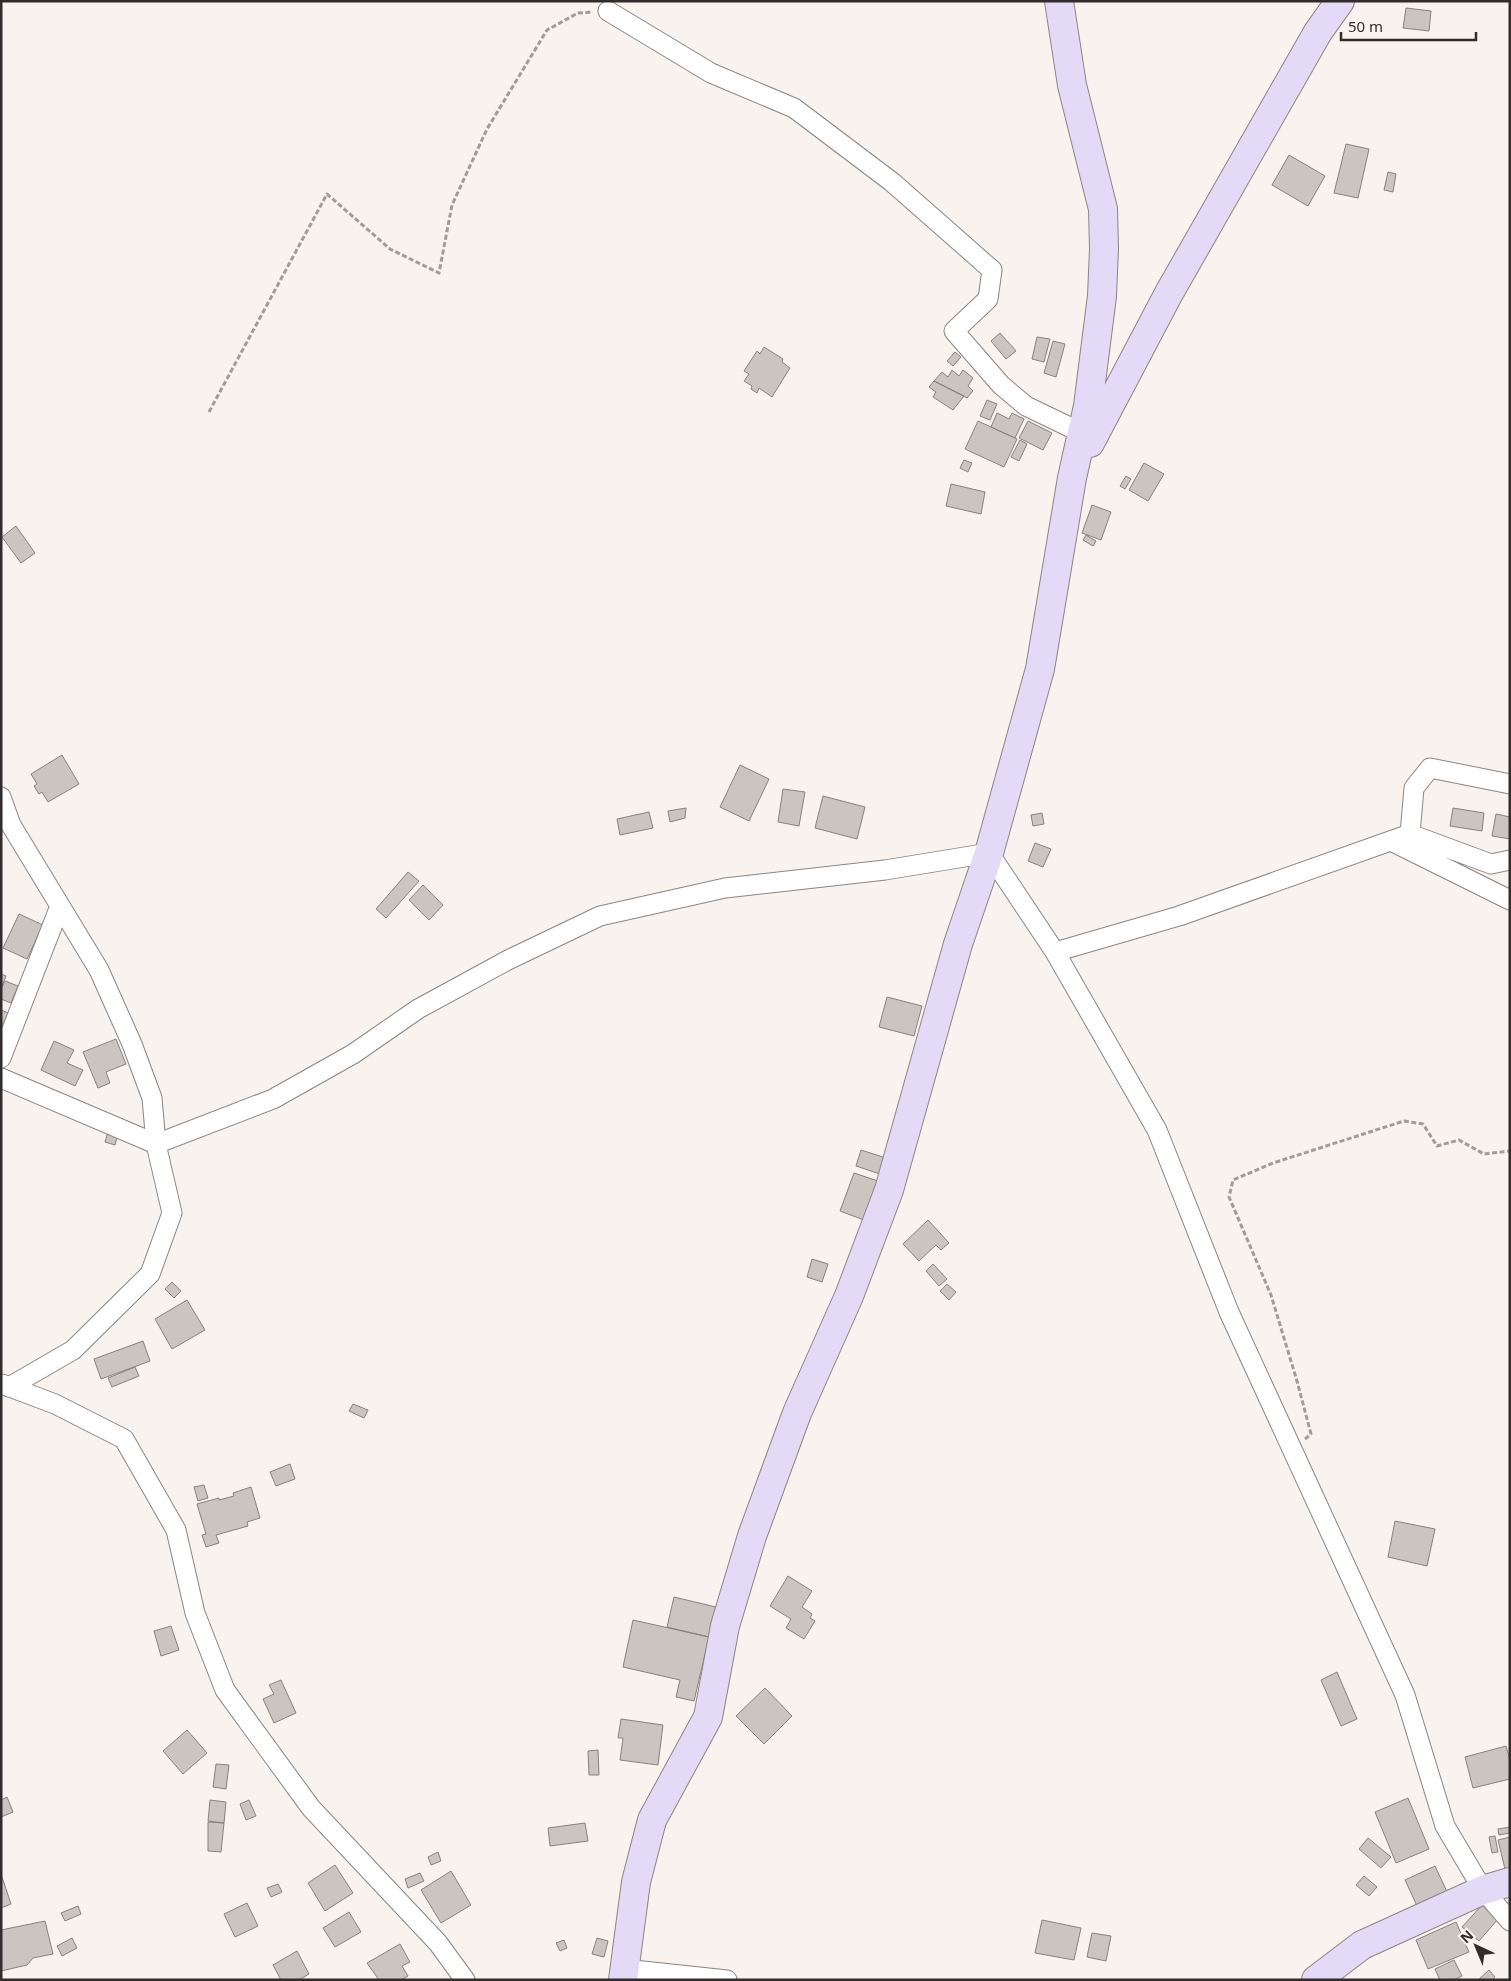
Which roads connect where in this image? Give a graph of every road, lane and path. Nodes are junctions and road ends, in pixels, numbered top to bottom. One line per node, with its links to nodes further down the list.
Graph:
1 (1059, 1): 5 (street)
2 (1340, 1): 6 (street)
3 (608, 11): 4 (path); 5 (street)
4 (209, 412)
5 (1082, 433): 6 (street)
6 (1072, 478): 11 (street)
7 (1510, 784): 9 (street)
8 (1, 797): 14 (street)
9 (1410, 834): 10 (street); 12 (street)
10 (1391, 841): 13 (street); 15 (street)
11 (989, 853): 15 (street); 18 (street); 25 (street)
12 (1510, 860)
13 (1510, 900)
14 (60, 906): 16 (street); 18 (street)
15 (1055, 952): 21 (street)
16 (1, 1058)
17 (1, 1078): 18 (street)
18 (156, 1144): 20 (street)
19 (1510, 1150): 21 (path)
20 (5, 1385): 26 (street)
21 (1292, 1451): 23 (street)
22 (1510, 1882): 23 (street)
23 (1483, 1890): 24 (street); 28 (street)
24 (1510, 1921)
25 (623, 1974): 27 (street)
26 (465, 1980)
27 (727, 1980)
28 (1316, 1980)

